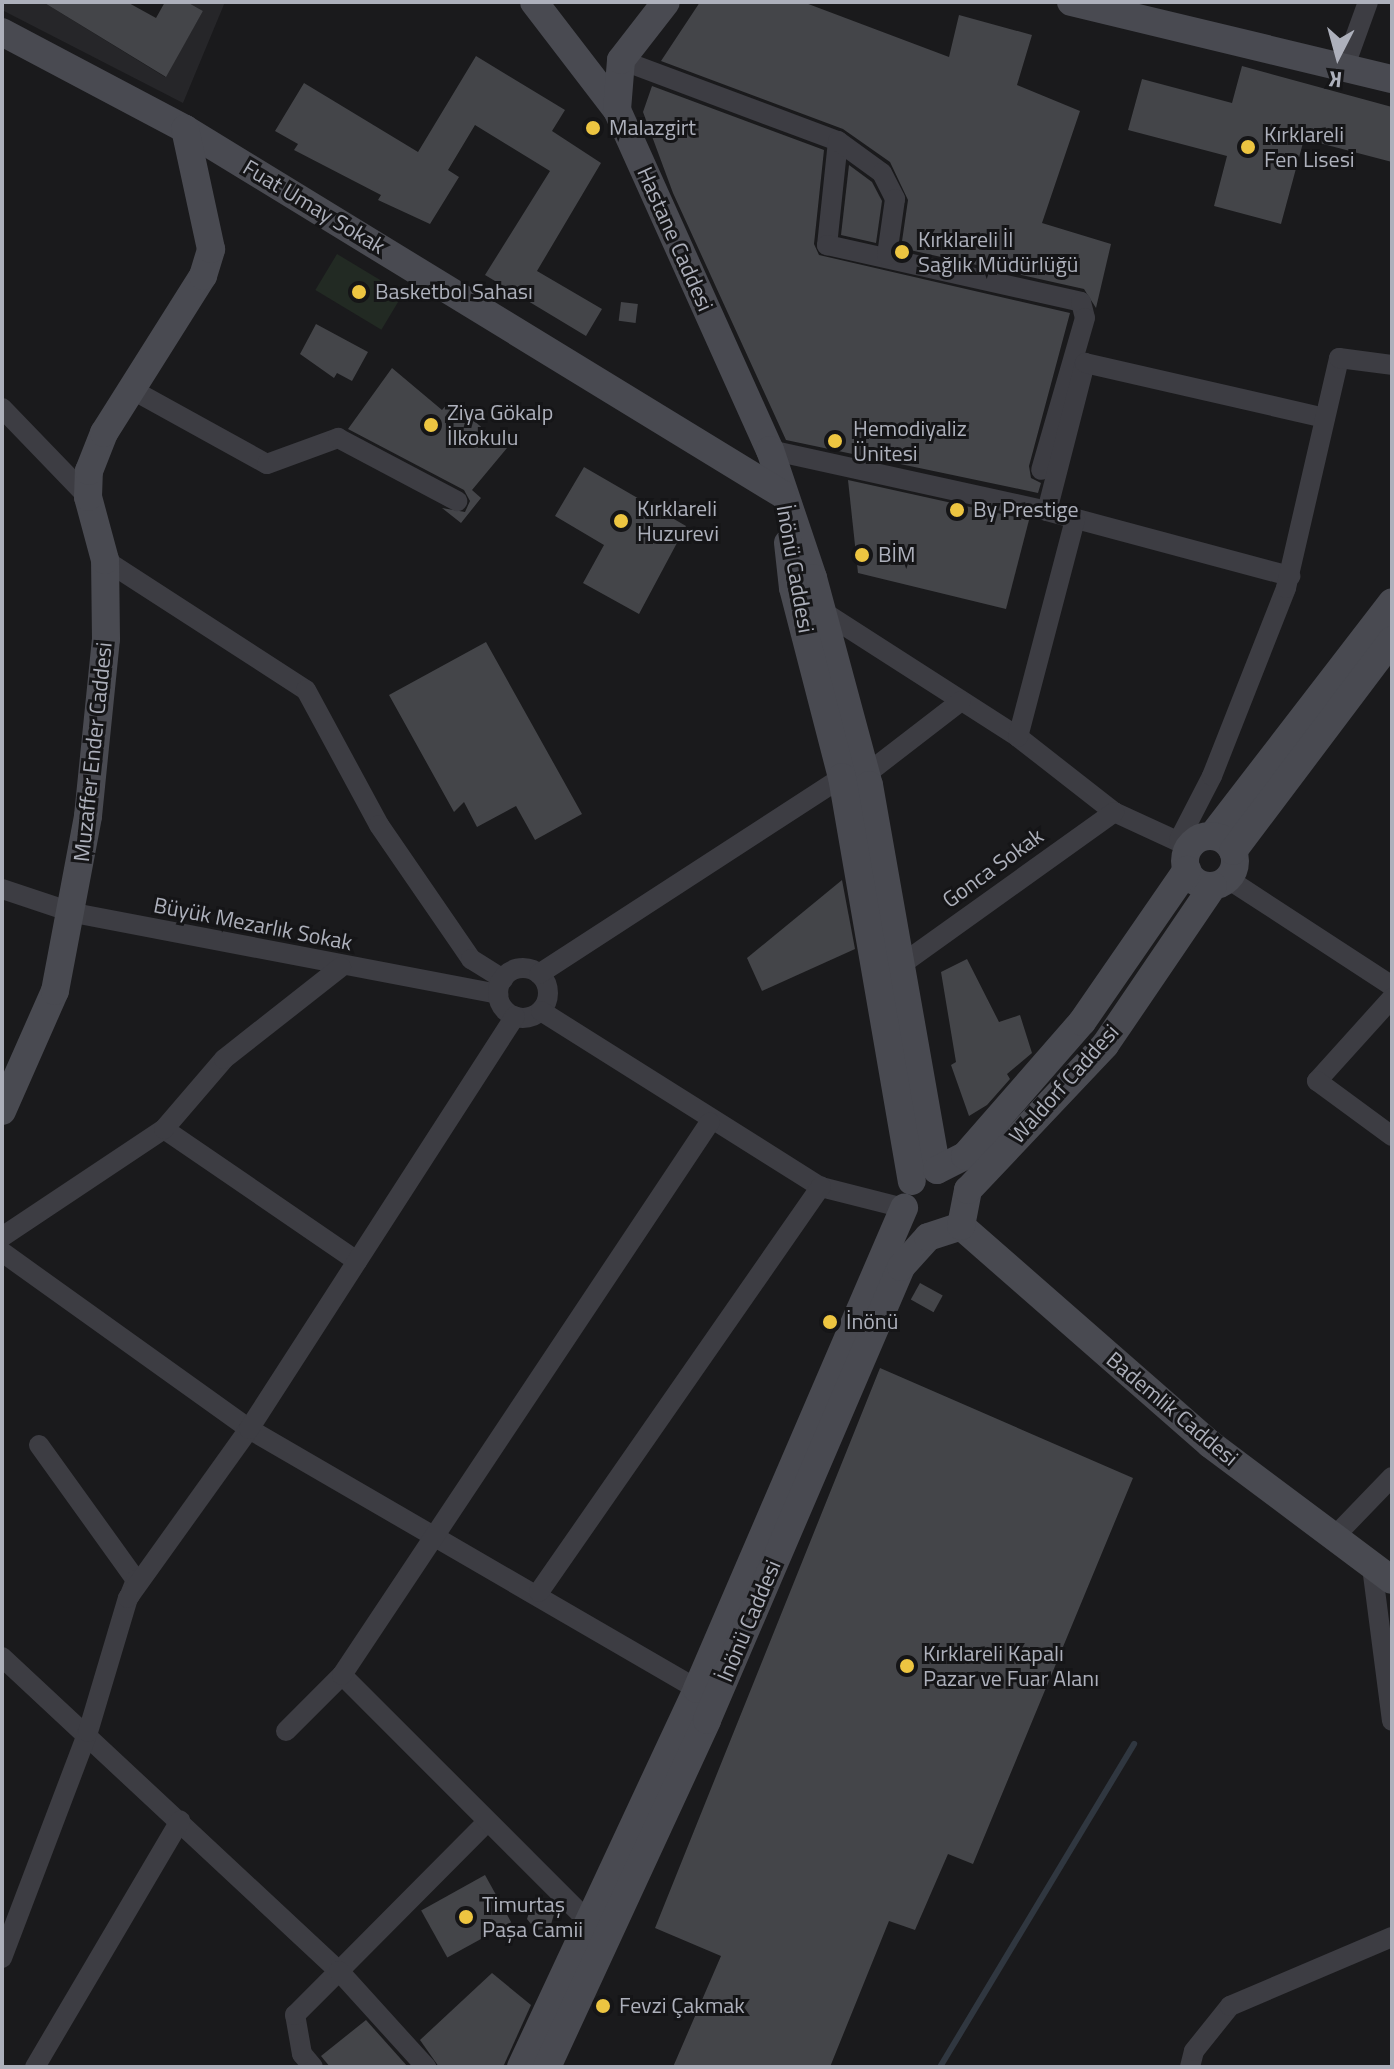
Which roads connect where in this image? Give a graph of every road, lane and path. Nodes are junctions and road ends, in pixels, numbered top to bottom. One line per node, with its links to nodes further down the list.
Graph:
1 (534, 2): 9 (main road, Hastane Caddesi)
2 (666, 2): 6 (main road)
3 (1071, 2): 7 (main road)
4 (1368, 2): 7 (street)
5 (2, 32): 10 (main road, Fuat Umay Sokak)
6 (621, 60): 9 (main road); 11 (street)
7 (1343, 71): 8 (main road)
8 (1392, 79)
9 (617, 110): 17 (main road, Hastane Caddesi)
10 (185, 129): 14 (main road, Muzaffer Ender Caddesi); 19 (main road, Fuat Umay Sokak)
11 (838, 141): 12 (street); 12 (street)
12 (887, 255): 18 (street)
13 (1392, 365): 16 (street)
14 (131, 389): 20 (main road, Muzaffer Ender Caddesi); 21 (street)
15 (5, 418): 20 (street)
16 (1325, 418): 22 (street); 25 (street)
17 (770, 450): 19 (main road, Hastane Caddesi); 22 (street)
18 (1041, 470)
19 (782, 494): 27 (main road, İnönü Caddesi); 31 (main road, İnönü Caddesi)
20 (88, 497): 24 (main road, Muzaffer Ender Caddesi)
21 (457, 501)
22 (1047, 511): 23 (street)
23 (1075, 519): 25 (street); 30 (street)
24 (105, 560): 36 (main road, Muzaffer Ender Caddesi); 40 (street)
25 (1290, 576): 33 (street)
26 (1392, 602): 33 (main road, Waldorf Caddesi)
27 (822, 611): 29 (street); 31 (main road, İnönü Caddesi)
28 (1392, 640): 33 (main road, Waldorf Caddesi)
29 (961, 701): 30 (street); 31 (street)
30 (1018, 737): 32 (street)
31 (854, 776): 37 (main road, İnönü Caddesi); 39 (street); 49 (main road, İnönü Caddesi)
32 (1114, 812): 33 (street); 37 (street, Gonca Sokak)
33 (1200, 849): 34 (main road); 34 (main road); 49 (main road, Waldorf Caddesi)
34 (1220, 882): 41 (street); 51 (main road, Waldorf Caddesi)
35 (2, 889): 36 (street, Büyük Mezarlık Sokak)
36 (74, 913): 38 (street, Büyük Mezarlık Sokak); 45 (main road, Muzaffer Ender Caddesi)
37 (902, 964): 49 (main road, İnönü Caddesi)
38 (341, 967): 40 (street, Büyük Mezarlık Sokak); 47 (street)
39 (539, 974): 40 (street); 43 (street)
40 (500, 986): 44 (street)
41 (1392, 986)
42 (1392, 998): 48 (street)
43 (541, 1011): 44 (street); 46 (street)
44 (515, 1016): 55 (street)
45 (2, 1111)
46 (710, 1122): 50 (street); 59 (street)
47 (164, 1129): 52 (street); 55 (street)
48 (1392, 1136)
49 (918, 1186): 50 (street); 51 (main road, Bademlik Caddesi); 53 (main road); 66 (main road, İnönü Caddesi)
50 (821, 1187): 62 (street)
51 (967, 1205): 53 (main road, İnönü Caddesi); 60 (main road, Bademlik Caddesi)
52 (2, 1237)
53 (928, 1237): 80 (main road, İnönü Caddesi)
54 (2, 1252): 56 (street)
55 (357, 1261): 56 (street)
56 (249, 1429): 59 (street); 63 (street)
57 (39, 1445): 63 (street)
58 (1392, 1477): 60 (street)
59 (439, 1534): 62 (street); 65 (street)
60 (1335, 1536): 61 (main road, Bademlik Caddesi)
61 (1382, 1574): 67 (street)
62 (539, 1592): 66 (street)
63 (128, 1598): 69 (street)
64 (2, 1657): 69 (street)
65 (342, 1675): 68 (street); 71 (street)
66 (697, 1689): 72 (main road, İnönü Caddesi)
67 (1392, 1721)
68 (286, 1731)
69 (88, 1732): 70 (street); 74 (street)
70 (180, 1821): 75 (street); 76 (street)
71 (486, 1823): 72 (street); 75 (street)
72 (588, 1921): 79 (main road, İnönü Caddesi)
73 (1392, 1937): 81 (street)
74 (2, 1958)
75 (339, 1971): 77 (street); 78 (street)
76 (35, 2067)
77 (313, 2067)
78 (426, 2067)
79 (521, 2067)
80 (547, 2067)
81 (1190, 2067)

